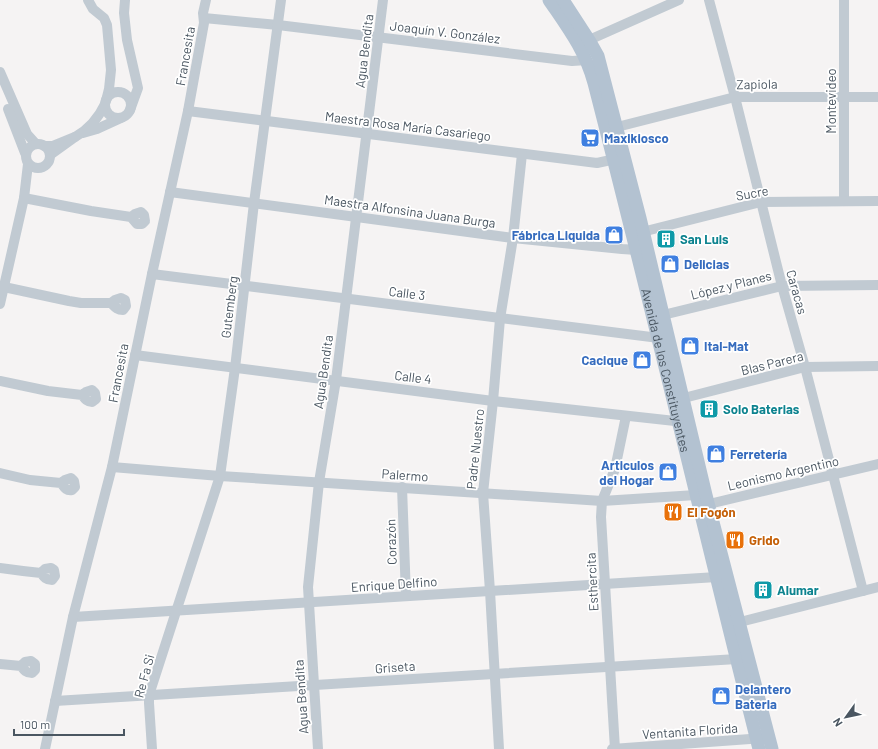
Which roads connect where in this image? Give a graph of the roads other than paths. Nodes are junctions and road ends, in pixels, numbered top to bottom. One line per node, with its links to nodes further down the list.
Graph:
1 (88, 0): 21 (street)
2 (125, 0): 22 (street)
3 (206, 0): 11 (street, Francesita)
4 (281, 0): 12 (street, Gutemberg)
5 (383, 0): 13 (street, Agua Bendita)
6 (549, 0): 15 (main road, Avenida de los Constituyentes)
7 (563, 0): 14 (main road, Avenida de los Constituyentes)
8 (679, 0): 14 (street)
9 (709, 0): 19 (street, Caracas)
10 (844, 0): 18 (street, Montevideo)
11 (204, 18): 12 (street, Joaquín V. González); 23 (street, Francesita)
12 (278, 25): 13 (street, Joaquín V. González); 25 (street, Gutemberg)
13 (378, 37): 15 (street, Joaquín V. González); 27 (street, Agua Bendita)
14 (589, 40): 26 (main road, Avenida de los Constituyentes)
15 (587, 60): 33 (main road, Avenida de los Constituyentes)
16 (0, 72): 29 (street)
17 (0, 89): 30 (street)
18 (844, 96): 19 (street, Zapiola); 20 (street, Zapiola); 38 (street, Montevideo)
19 (736, 97): 26 (street, Zapiola); 40 (street, Caracas)
20 (878, 97)
21 (105, 102): 22 (street); 24 (street); 28 (street)
22 (130, 110): 24 (street)
23 (188, 110): 25 (street, Maestra Rosa María Casariego); 36 (street, Francesita)
24 (122, 118): 28 (street)
25 (265, 121): 27 (street, Maestra Rosa María Casariego); 41 (street, Gutemberg)
26 (616, 127): 33 (main road, Avenida de los Constituyentes)
27 (367, 134): 31 (street, Maestra Rosa María Casariego); 43 (street, Agua Bendita)
28 (78, 135): 29 (street); 32 (street)
29 (40, 145): 30 (street); 32 (street)
30 (25, 154): 34 (street)
31 (522, 154): 33 (street, Maestra Rosa María Casariego); 45 (street, Padre Nuestro)
32 (50, 155): 35 (street)
33 (619, 159): 44 (main road, Avenida de los Constituyentes)
34 (28, 164): 35 (street); 37 (street)
35 (46, 166): 37 (street)
36 (170, 192): 41 (street, Maestra Alfonsina Juana Burga); 47 (street, Francesita)
37 (24, 198): 42 (street); 51 (street)
38 (844, 201): 39 (street, Sucre); 40 (street, Sucre)
39 (878, 201)
40 (761, 202): 44 (street, Sucre); 50 (street, Caracas)
41 (254, 203): 43 (street, Maestra Alfonsina Juana Burga); 49 (street, Gutemberg)
42 (131, 217)
43 (357, 217): 45 (street, Maestra Alfonsina Juana Burga); 52 (street, Agua Bendita)
44 (638, 233): 46 (main road, Avenida de los Constituyentes)
45 (513, 238): 46 (street, Maestra Alfonsina Juana Burga); 56 (street, Padre Nuestro)
46 (642, 249): 55 (main road, Avenida de los Constituyentes); 57 (main road, Avenida de los Constituyentes)
47 (152, 274): 49 (street, Calle 3); 58 (street, Francesita)
48 (878, 285): 50 (street, López y Planes)
49 (245, 286): 52 (street, Calle 3); 61 (street, Gutemberg)
50 (782, 286): 55 (street, López y Planes); 60 (street, Caracas)
51 (4, 287): 53 (street); 54 (street)
52 (346, 298): 56 (street, Calle 3); 62 (street, Agua Bendita)
53 (0, 304)
54 (111, 304)
55 (663, 315): 65 (main road, Avenida de los Constituyentes)
56 (500, 319): 57 (street, Calle 3); 66 (street, Padre Nuestro)
57 (659, 338): 65 (main road, Avenida de los Constituyentes)
58 (135, 355): 61 (street, Calle 4); 70 (street, Francesita)
59 (878, 366): 60 (street, Blas Parera)
60 (805, 367): 65 (street, Blas Parera); 72 (street, Caracas)
61 (235, 368): 62 (street, Calle 4); 73 (street, Gutemberg)
62 (336, 380): 66 (street, Calle 4); 74 (street, Agua Bendita)
63 (0, 381): 64 (street)
64 (82, 395)
65 (678, 400): 68 (main road, Avenida de los Constituyentes)
66 (493, 401): 67 (street, Calle 4); 77 (street, Padre Nuestro)
67 (626, 416): 68 (street, Calle 4); 79 (street, Esthercita)
68 (684, 422): 78 (main road, Avenida de los Constituyentes); 80 (main road, Avenida de los Constituyentes)
69 (878, 464): 72 (street, Leonismo Argentino)
70 (112, 467): 73 (street, Palermo); 91 (street, Francesita)
71 (0, 474): 75 (street)
72 (832, 475): 80 (street, Leonismo Argentino); 87 (street, Caracas)
73 (220, 476): 74 (street, Palermo); 90 (street, Gutemberg)
74 (319, 482): 76 (street, Palermo); 89 (street, Agua Bendita)
75 (61, 483)
76 (402, 487): 77 (street, Palermo); 88 (street, Corazón)
77 (483, 493): 79 (street, Palermo); 86 (street, Padre Nuestro)
78 (696, 495): 79 (street, Palermo); 80 (street); 83 (main road, Avenida de los Constituyentes)
79 (602, 501): 84 (street, Esthercita)
80 (709, 504): 92 (main road, Avenida de los Constituyentes)
81 (0, 568): 82 (street)
82 (41, 573)
83 (717, 577): 84 (street, Enrique Delfino); 93 (main road, Avenida de los Constituyentes)
84 (605, 584): 86 (street, Enrique Delfino); 96 (street, Esthercita)
85 (878, 587): 87 (street)
86 (490, 591): 88 (street, Enrique Delfino); 97 (street, Padre Nuestro)
87 (862, 591): 92 (street)
88 (406, 596): 89 (street, Enrique Delfino)
89 (308, 603): 90 (street, Enrique Delfino); 98 (street, Agua Bendita)
90 (177, 611): 91 (street, Enrique Delfino); 99 (street, Re Fa Si)
91 (73, 617): 100 (street, Francesita)
92 (740, 622): 101 (main road, Avenida de los Constituyentes)
93 (736, 658): 96 (street, Griseta); 101 (main road, Avenida de los Constituyentes)
94 (0, 664): 95 (street)
95 (21, 666)
96 (610, 667): 97 (street, Griseta); 106 (street, Esthercita)
97 (495, 673): 98 (street, Griseta); 105 (street, Padre Nuestro)
98 (313, 685): 99 (street, Griseta); 104 (street, Agua Bendita)
99 (149, 695): 100 (street, Griseta); 103 (street, Re Fa Si)
100 (55, 701): 102 (street, Francesita)
101 (764, 743): 106 (street, Ventanita Florida)
102 (45, 749)
103 (152, 749)
104 (318, 749)
105 (499, 749)
106 (614, 749)

